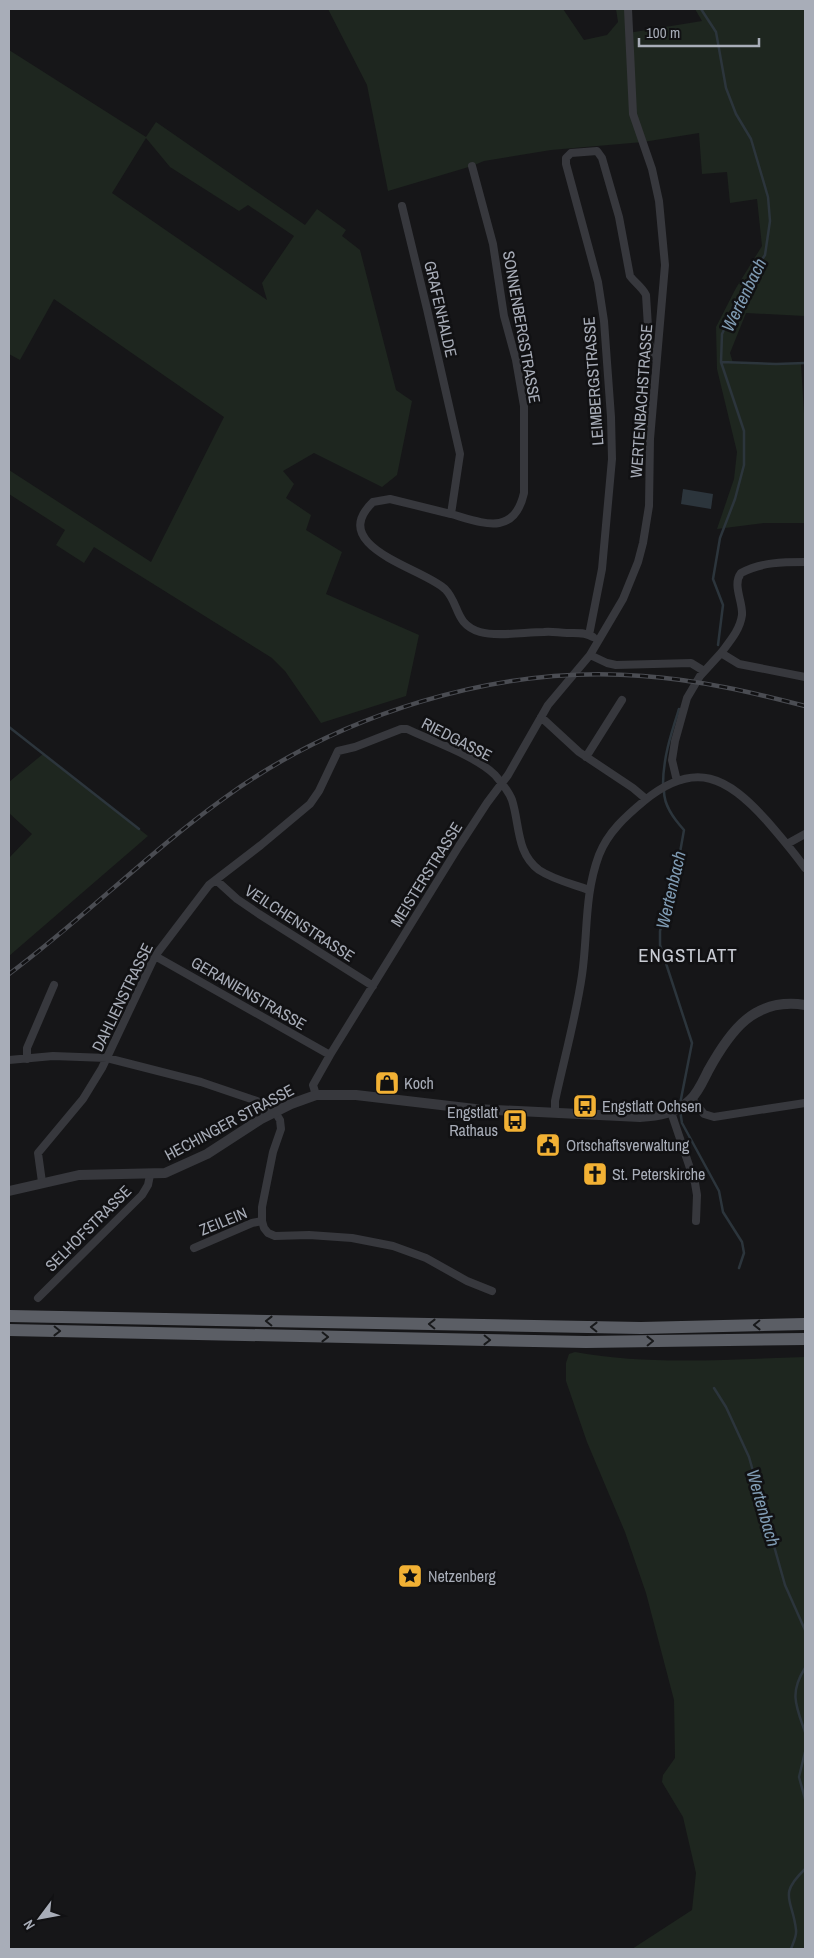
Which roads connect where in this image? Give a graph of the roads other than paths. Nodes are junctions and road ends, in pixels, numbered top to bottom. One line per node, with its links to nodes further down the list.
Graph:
1 (628, 9): 4 (street, WERTENBACHSTRASSE)
2 (472, 166): 5 (street, SONNENBERGSTRASSE)
3 (402, 206): 5 (street, GRAFENHALDE)
4 (656, 361): 7 (street, LEIMBERGSTRASSE); 8 (street, WERTENBACHSTRASSE)
5 (451, 514): 7 (street, SONNENBERGSTRASSE)
6 (805, 562): 9 (street)
7 (589, 635): 8 (street, SONNENBERGSTRASSE)
8 (599, 640): 10 (street, WERTENBACHSTRASSE)
9 (721, 653): 11 (street); 13 (street)
10 (590, 655): 11 (street); 12 (street, WERTENBACHSTRASSE)
11 (704, 671): 18 (street)
12 (575, 675): 15 (street, MEISTERSTRASSE)
13 (805, 677)
14 (622, 700): 17 (street)
15 (541, 717): 17 (street); 19 (street, MEISTERSTRASSE)
16 (338, 751): 19 (street, RIEDGASSE); 24 (street, DAHLIENSTRASSE)
17 (586, 757): 20 (street)
18 (673, 782): 20 (street); 22 (street)
19 (502, 784): 25 (street, RIEDGASSE); 28 (street, MEISTERSTRASSE)
20 (646, 799): 25 (street)
21 (805, 834): 22 (street)
22 (787, 844): 23 (street)
23 (805, 868)
24 (216, 880): 26 (street, DAHLIENSTRASSE); 28 (street, VEILCHENSTRASSE)
25 (589, 890): 38 (street)
26 (155, 956): 30 (street, GERANIENSTRASSE); 32 (street, DAHLIENSTRASSE)
27 (54, 986): 31 (street)
28 (373, 986): 30 (street, MEISTERSTRASSE)
29 (805, 1005): 35 (street)
30 (330, 1056): 34 (street, MEISTERSTRASSE)
31 (27, 1058): 32 (street); 33 (street)
32 (107, 1058): 37 (street); 41 (street, DAHLIENSTRASSE)
33 (9, 1060)
34 (316, 1096): 37 (street, HECHINGER STRASSE); 38 (street, HECHINGER STRASSE)
35 (688, 1102): 36 (street); 39 (street, HECHINGER STRASSE)
36 (805, 1103)
37 (275, 1112): 40 (street, HECHINGER STRASSE); 43 (street)
38 (555, 1112): 39 (street, HECHINGER STRASSE)
39 (671, 1112): 44 (street)
40 (150, 1175): 41 (street, HECHINGER STRASSE); 47 (street, SELHOFSTRASSE)
41 (42, 1182): 42 (street, HECHINGER STRASSE)
42 (9, 1191)
43 (262, 1221): 45 (street, ZEILEIN); 46 (street)
44 (696, 1221)
45 (194, 1248)
46 (492, 1291)
47 (38, 1298)
48 (9, 1316): 49 (highway, one-way to 48)
49 (805, 1324)
50 (9, 1330): 51 (highway, one-way to 51)
51 (805, 1339)

